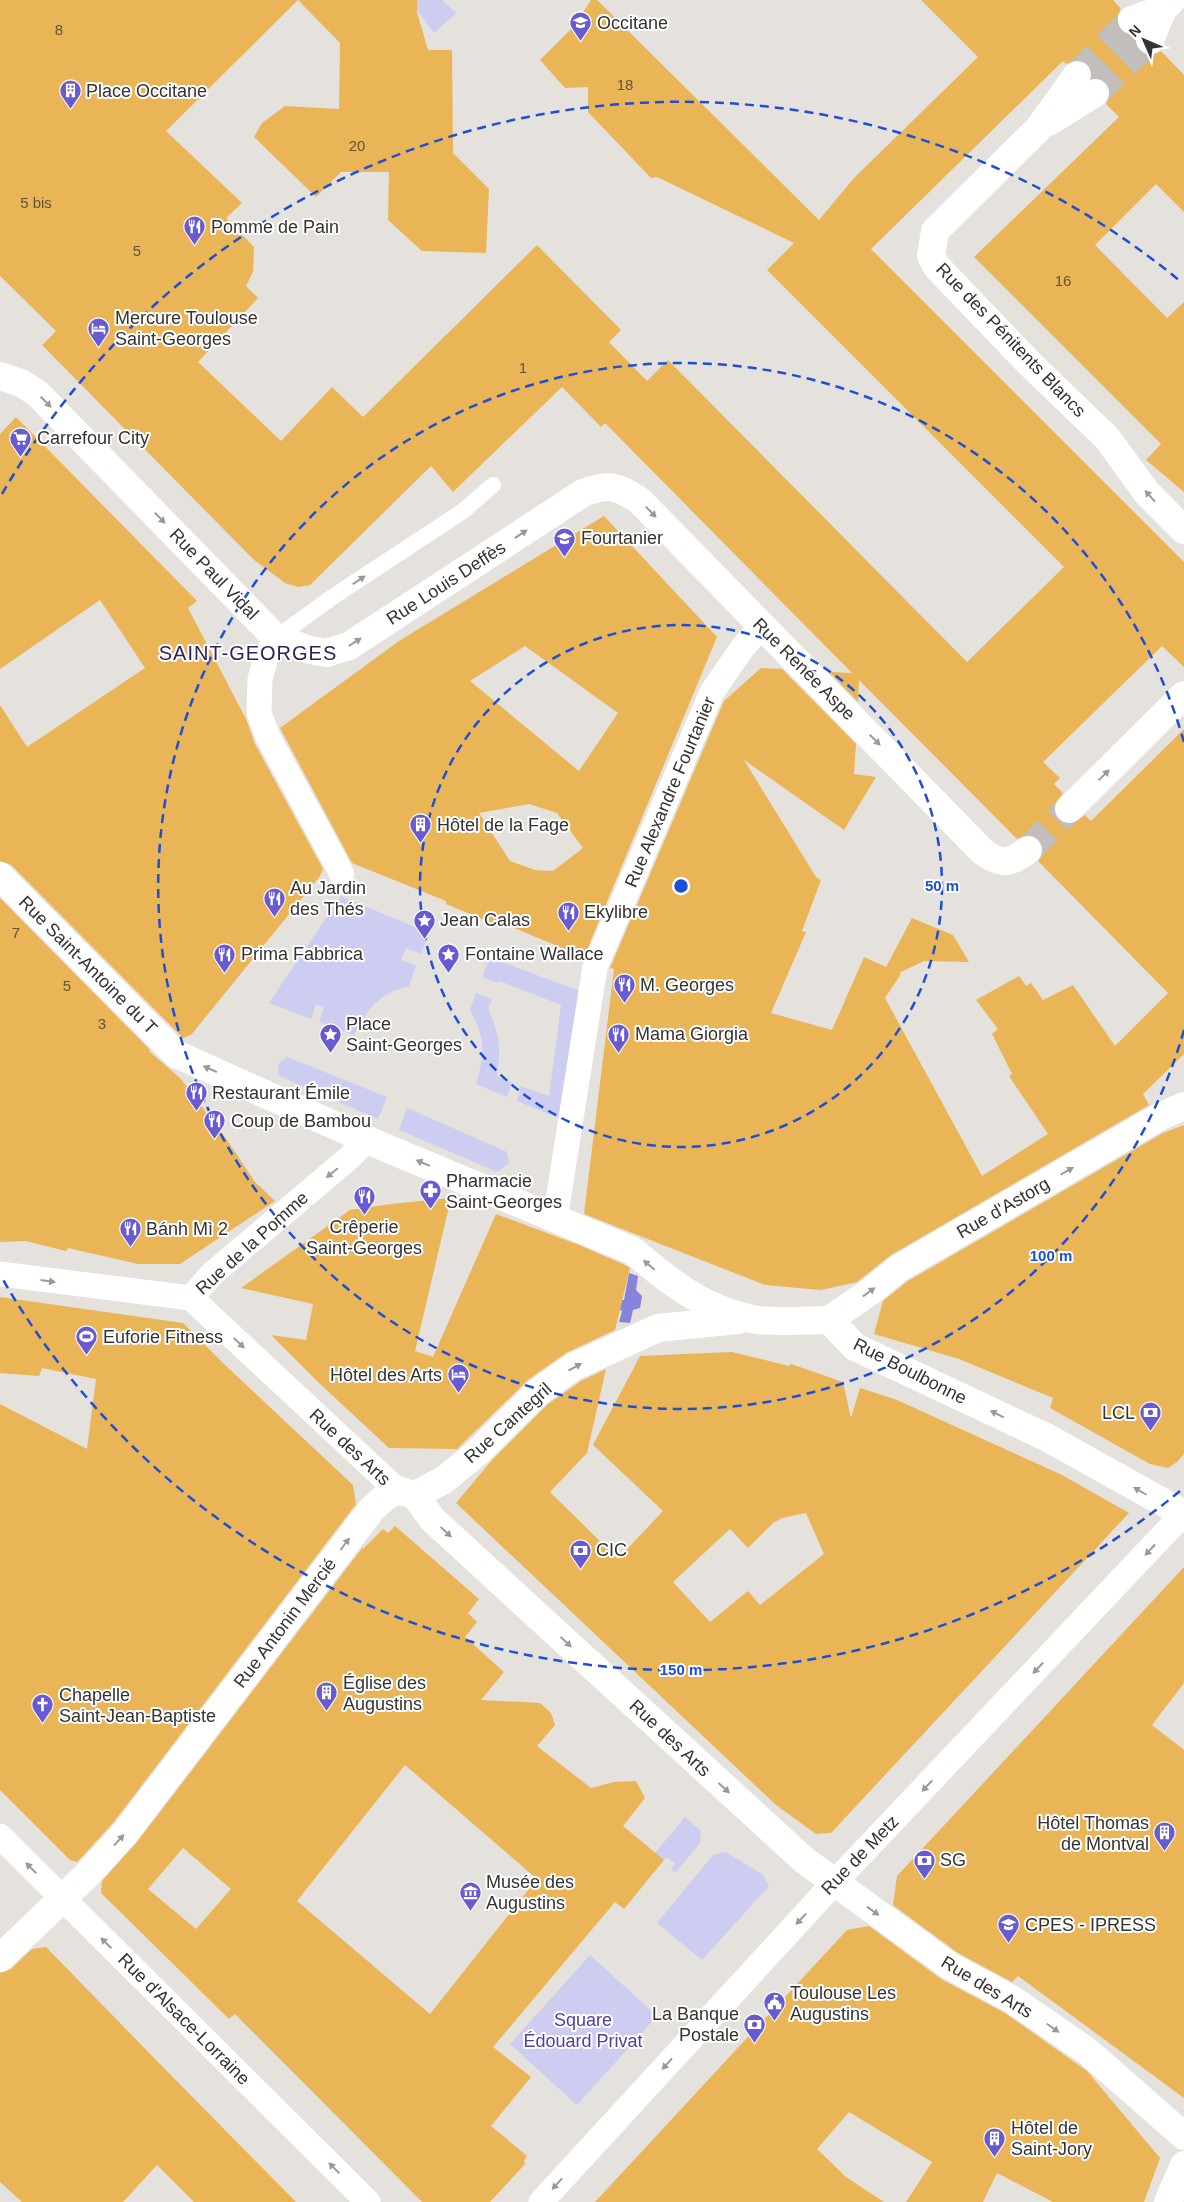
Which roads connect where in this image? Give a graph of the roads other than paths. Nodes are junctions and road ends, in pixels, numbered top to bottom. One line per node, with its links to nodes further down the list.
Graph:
1 (1168, 5): 2 (street); 3 (street)
2 (1132, 20)
3 (1150, 40)
4 (1086, 84): 8 (street, Rue des Pénitents Blancs, one-way to 4)
5 (2, 379): 10 (street, Rue Paul Vidal, one-way to 10)
6 (494, 485): 10 (lane, one-way to 6)
7 (610, 487): 9 (street, Rue Renée Aspe, one-way to 9); 10 (street, Rue Louis Deffès, one-way to 7)
8 (1184, 530)
9 (762, 626): 13 (street, Rue Renée Aspe, one-way to 13); 18 (street, Rue Alexandre Fourtanier)
10 (276, 638): 14 (street)
11 (1184, 695): 12 (street, one-way to 11)
12 (1069, 809)
13 (1028, 850)
14 (342, 874)
15 (0, 876): 17 (street, Rue Saint-Antoine du T, one-way to 15)
16 (1184, 1106): 23 (street, Rue d'Astorg, one-way to 16)
17 (367, 1140): 18 (street, one-way to 17); 21 (street, Rue de la Pomme, one-way to 21)
18 (555, 1219): 20 (street, one-way to 18)
19 (0, 1274): 21 (street, Rue de la Pomme, one-way to 21)
20 (670, 1282): 22 (street); 24 (street)
21 (191, 1298): 25 (street, Rue des Arts, one-way to 25)
22 (753, 1319): 23 (street); 24 (street, Rue Cantegril)
23 (829, 1320): 26 (street, Rue Boulbonne, one-way to 23)
24 (658, 1328): 25 (street, Rue Cantegril, one-way to 24)
25 (406, 1492): 28 (street, Rue des Arts, one-way to 28); 29 (street, Rue Antonin Mercié, one-way to 25)
26 (1184, 1514): 28 (street, Rue de Metz, one-way to 28)
27 (0, 1836): 29 (street, Rue d'Alsace-Lorraine, one-way to 27)
28 (834, 1883): 31 (street, Rue des Arts, one-way to 31); 35 (street, Rue de Metz, one-way to 35)
29 (63, 1900): 30 (street, Rue Antonin Mercié); 34 (street, Rue d'Alsace-Lorraine, one-way to 29)
30 (0, 1958)
31 (1184, 2136)
32 (1184, 2165): 33 (street)
33 (1171, 2200)
34 (368, 2202)
35 (541, 2202)

